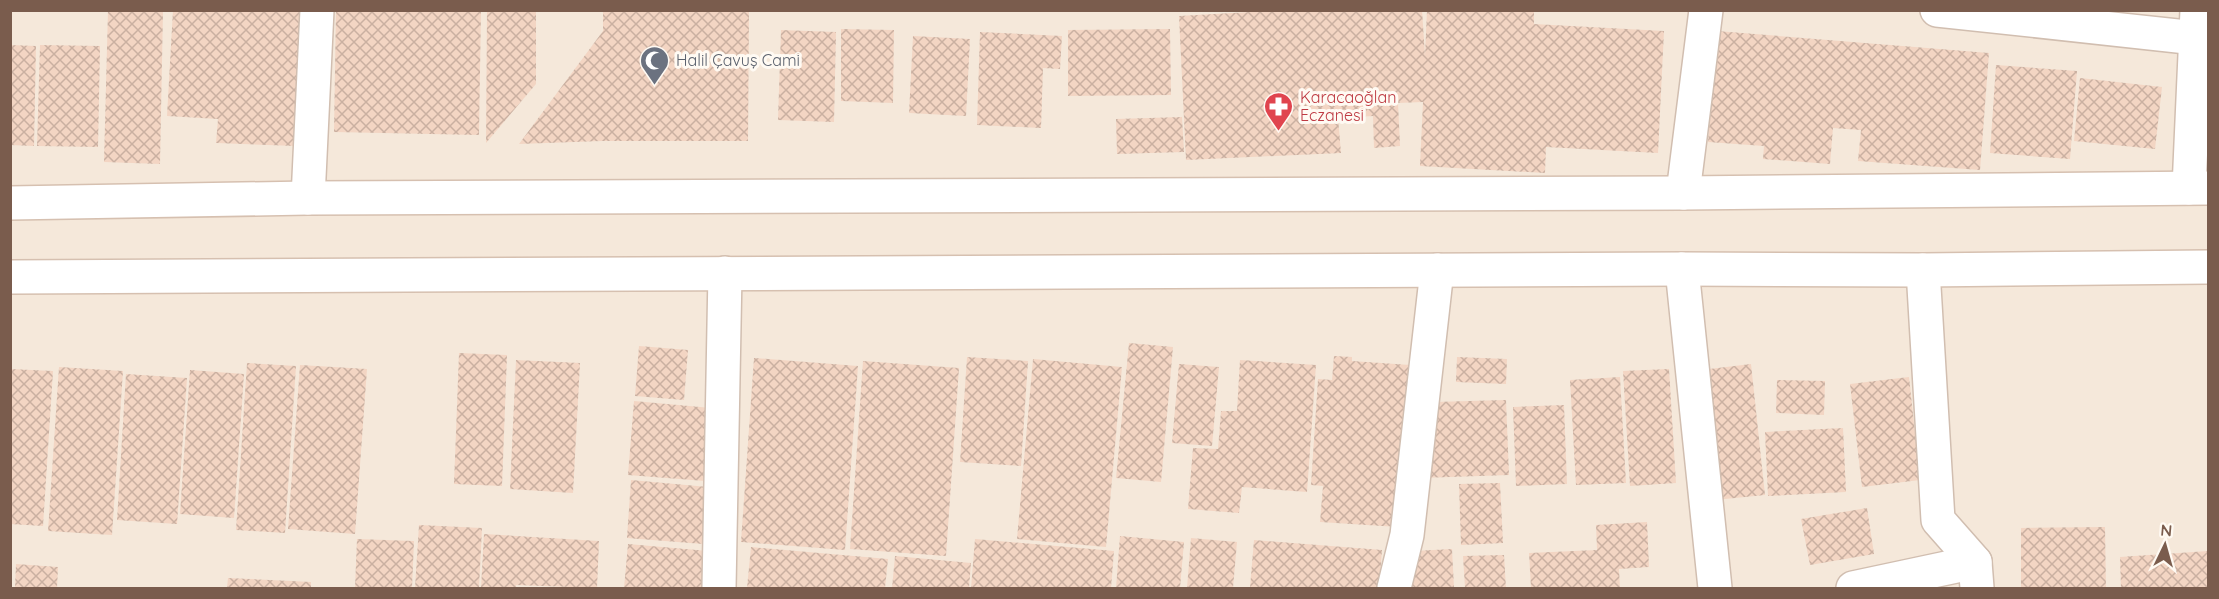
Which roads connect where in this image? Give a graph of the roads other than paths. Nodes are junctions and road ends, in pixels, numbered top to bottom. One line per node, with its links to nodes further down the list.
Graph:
1 (317, 10): 7 (main road)
2 (1706, 10): 6 (main road)
3 (1937, 10): 4 (main road)
4 (2197, 24): 5 (main road)
5 (2199, 188): 6 (main road)
6 (1683, 193): 7 (main road)
7 (308, 198): 8 (main road)
8 (10, 203)
9 (2208, 267): 12 (main road)
10 (1682, 269): 11 (main road); 12 (main road); 18 (main road)
11 (1437, 270): 13 (main road); 17 (main road)
12 (1923, 270): 15 (main road)
13 (725, 273): 14 (main road); 16 (main road)
14 (10, 277)
15 (1976, 575): 19 (main road)
16 (719, 588)
17 (1395, 588)
18 (1715, 588)
19 (1853, 588)

